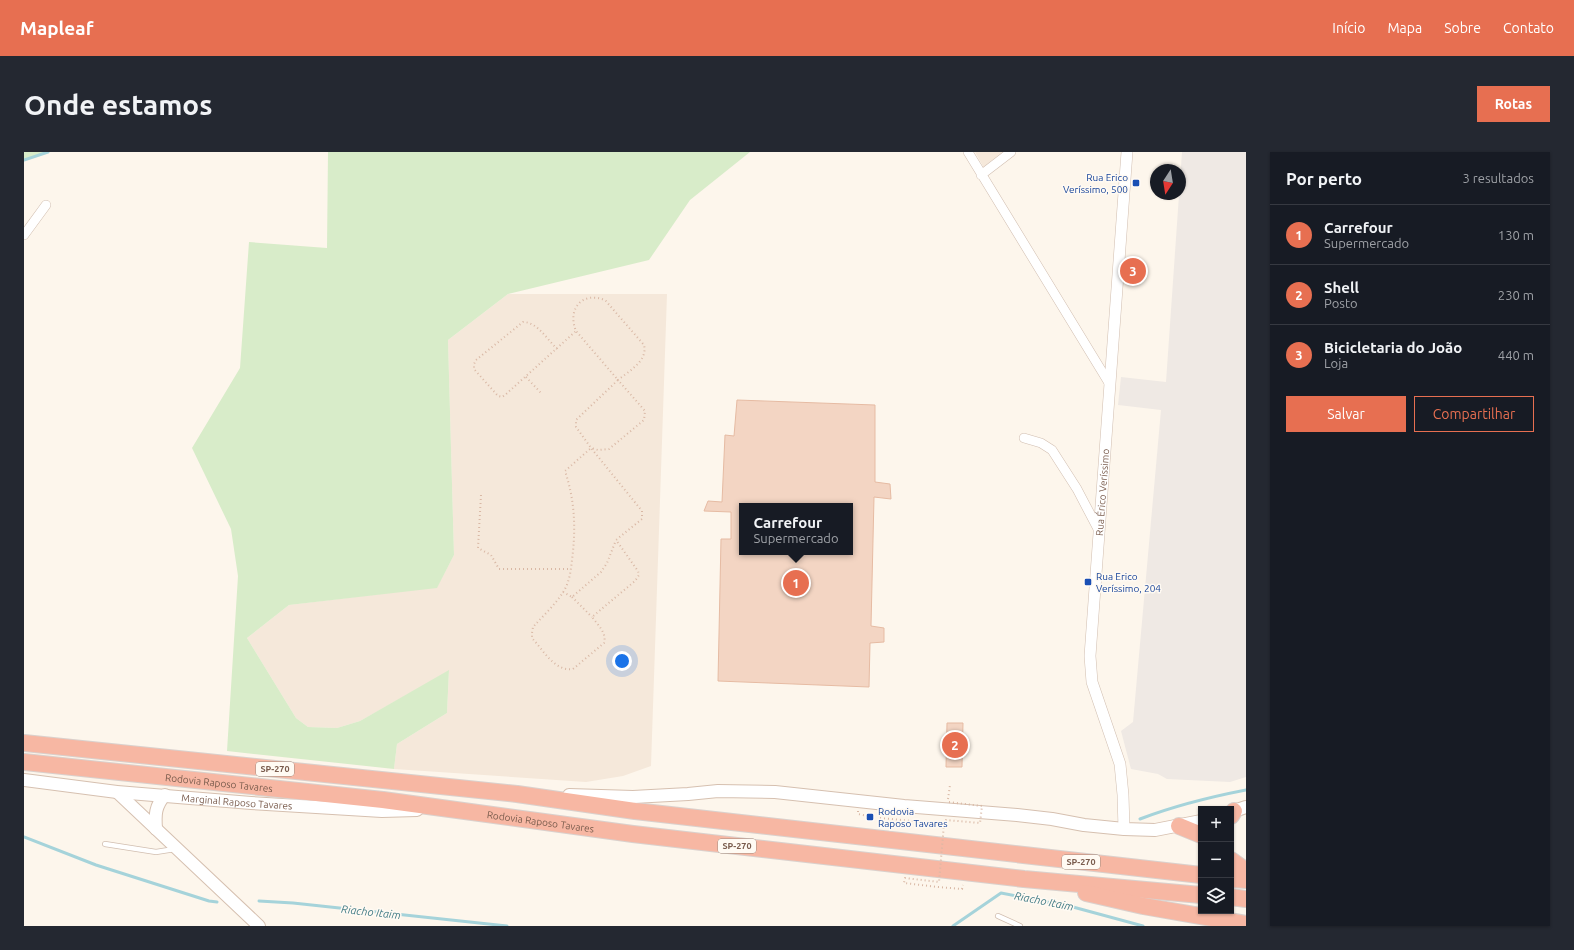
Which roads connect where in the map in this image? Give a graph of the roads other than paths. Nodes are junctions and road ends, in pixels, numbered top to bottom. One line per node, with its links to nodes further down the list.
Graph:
1 (968, 152): 4 (street)
2 (1011, 152): 4 (street)
3 (1127, 152): 7 (street, Rua Érico Veríssimo)
4 (981, 175): 7 (street)
5 (46, 205): 6 (street)
6 (24, 235)
7 (1110, 383): 9 (street, Rua Érico Veríssimo)
8 (1024, 438): 9 (street)
9 (1098, 529): 20 (street, Rua Érico Veríssimo)
10 (27, 743): 14 (highway, Rodovia Raposo Tavares / SP-270)
11 (24, 762): 16 (highway, Rodovia Raposo Tavares / SP-270)
12 (24, 780): 13 (main road, Marginal Raposo Tavares)
13 (117, 792): 15 (main road, Marginal Raposo Tavares); 19 (main road)
14 (518, 794): 20 (main road); 26 (highway, Rodovia Raposo Tavares / SP-270)
15 (164, 795): 16 (main road, Marginal Raposo Tavares); 19 (main road)
16 (451, 809): 27 (highway, Rodovia Raposo Tavares / SP-270)
17 (1198, 822): 18 (main road)
18 (1179, 826): 20 (main road); 21 (highway)
19 (156, 828): 23 (main road)
20 (1124, 829)
21 (1198, 834)
22 (105, 844): 23 (lane)
23 (177, 848): 35 (main road)
24 (1234, 862): 25 (highway)
25 (1246, 871)
26 (1198, 875)
27 (1024, 879): 30 (highway, Rodovia Raposo Tavares / SP-270); 34 (highway)
28 (1234, 879): 29 (highway)
29 (1246, 880)
30 (1198, 895)
31 (1234, 897): 32 (highway)
32 (1246, 899)
33 (998, 916): 36 (lane)
34 (1246, 924)
35 (259, 926)
36 (1020, 926)

